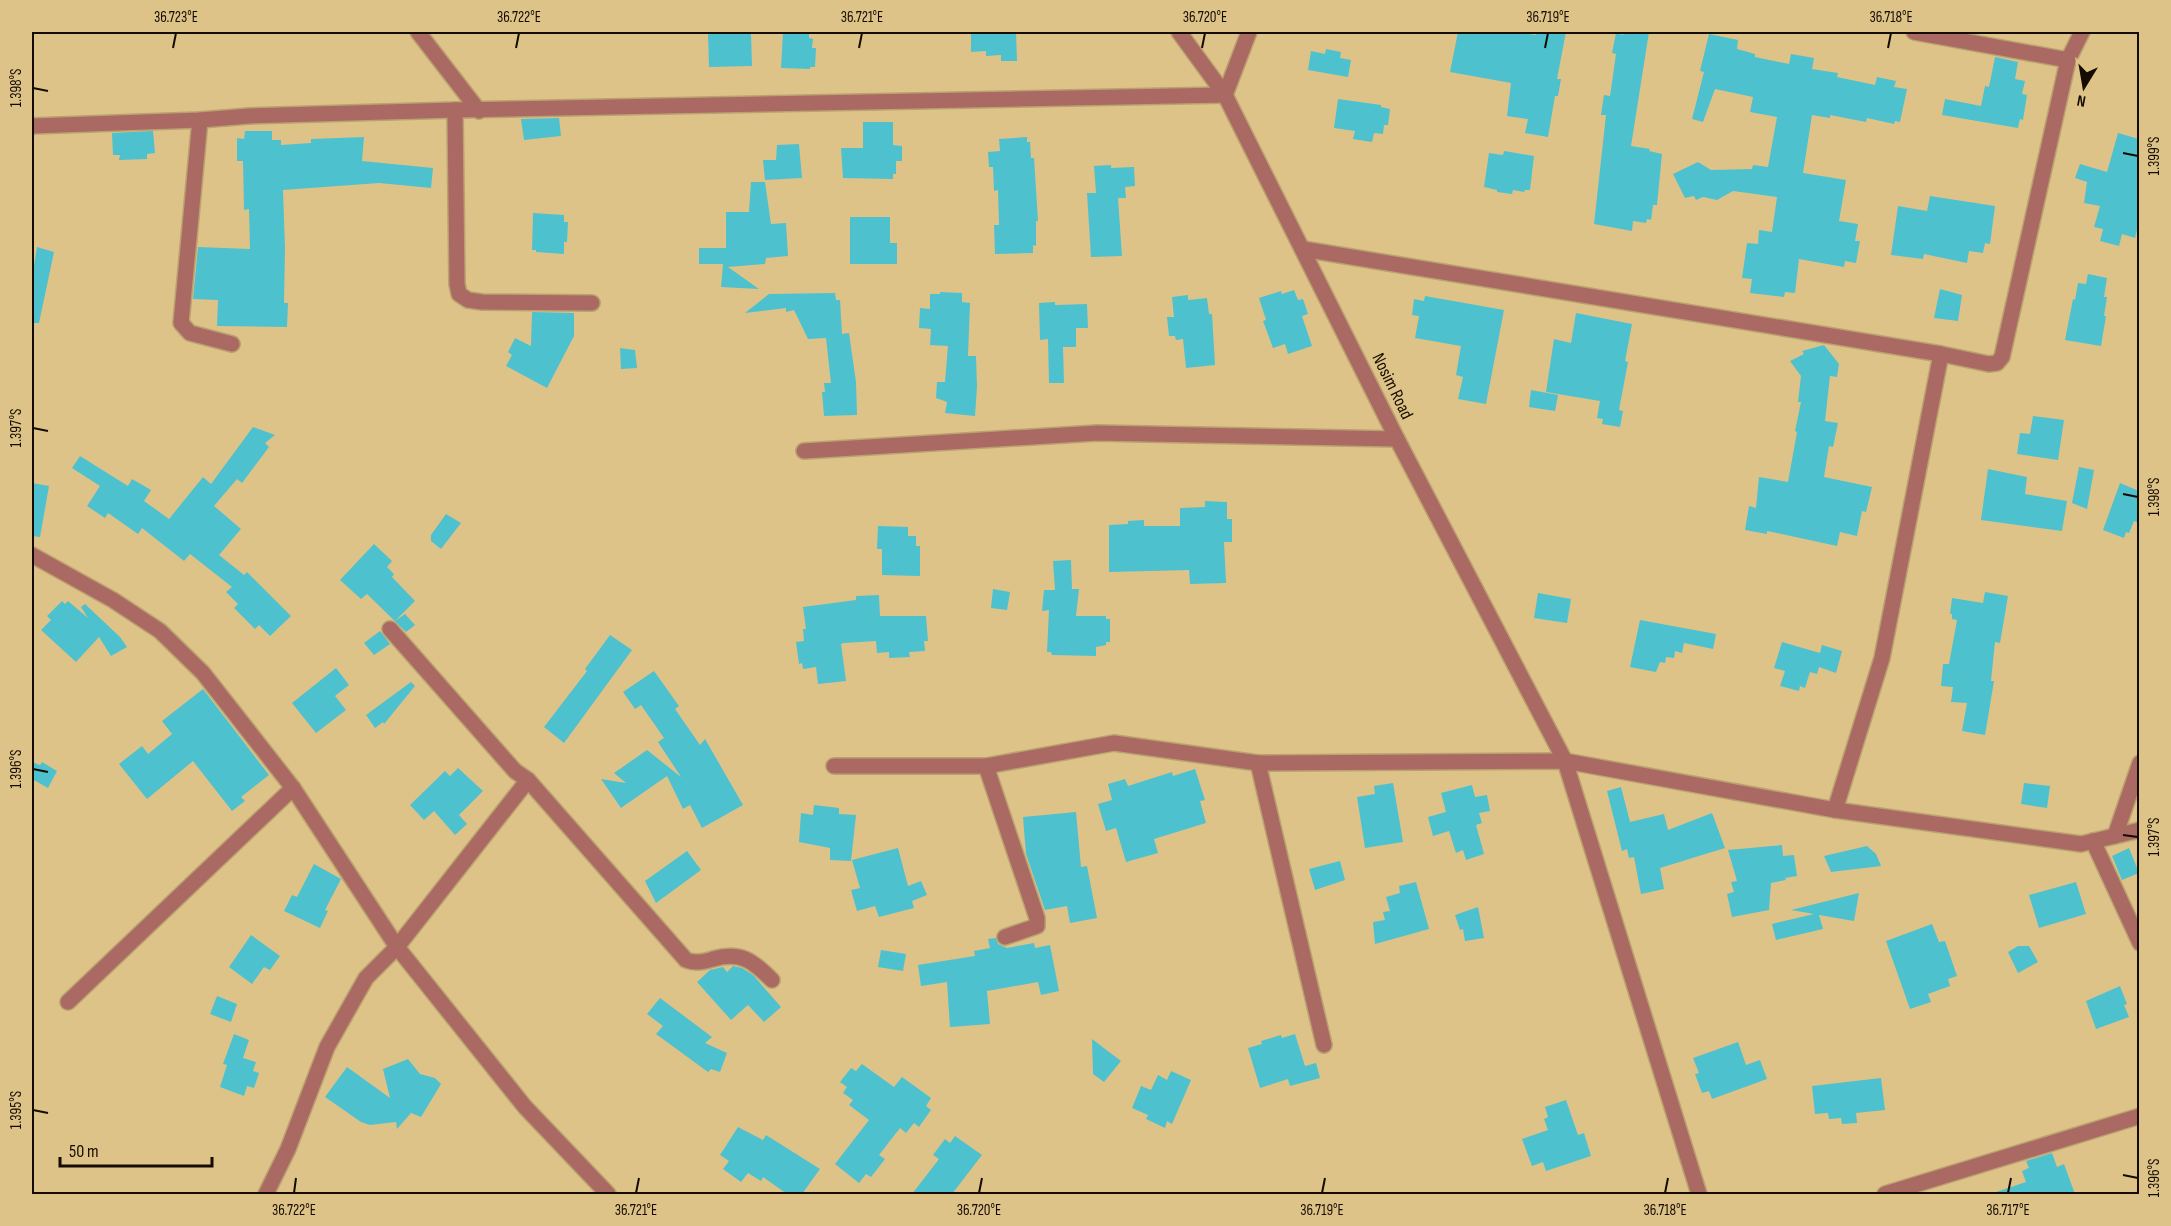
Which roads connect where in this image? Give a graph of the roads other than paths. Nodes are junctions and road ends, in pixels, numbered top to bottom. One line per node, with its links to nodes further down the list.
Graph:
1 (418, 32): 9 (street)
2 (1179, 32): 7 (street, Nosim Road)
3 (1249, 32): 7 (street)
4 (1914, 32): 6 (street)
5 (2082, 32): 6 (street)
6 (2068, 60): 15 (street)
7 (1225, 95): 9 (street); 12 (street, Nosim Road)
8 (455, 110): 9 (street); 10 (street); 13 (street)
9 (479, 111)
10 (200, 120): 11 (street); 14 (street)
11 (32, 126)
12 (1303, 249): 15 (street); 16 (street, Nosim Road)
13 (592, 303)
14 (232, 344)
15 (1941, 354): 27 (street)
16 (1397, 439): 17 (street); 20 (street, Nosim Road)
17 (804, 451)
18 (32, 555): 26 (street)
19 (390, 629): 25 (street)
20 (1565, 761): 21 (street); 27 (street); 40 (street, Nosim Road)
21 (1258, 763): 24 (street); 36 (street)
22 (2139, 763): 29 (street)
23 (834, 766): 24 (street)
24 (986, 766): 31 (street)
25 (528, 780): 33 (street); 34 (street)
26 (293, 788): 33 (street); 35 (street)
27 (1835, 810): 30 (street)
28 (2139, 830): 29 (street)
29 (2115, 836): 30 (street)
30 (2093, 841): 32 (street)
31 (1005, 937)
32 (2139, 943)
33 (397, 947): 38 (street); 39 (street)
34 (772, 980)
35 (68, 1002)
36 (1324, 1046)
37 (2139, 1116): 41 (street)
38 (266, 1194)
39 (608, 1194)
40 (1699, 1194)
41 (1885, 1194)

